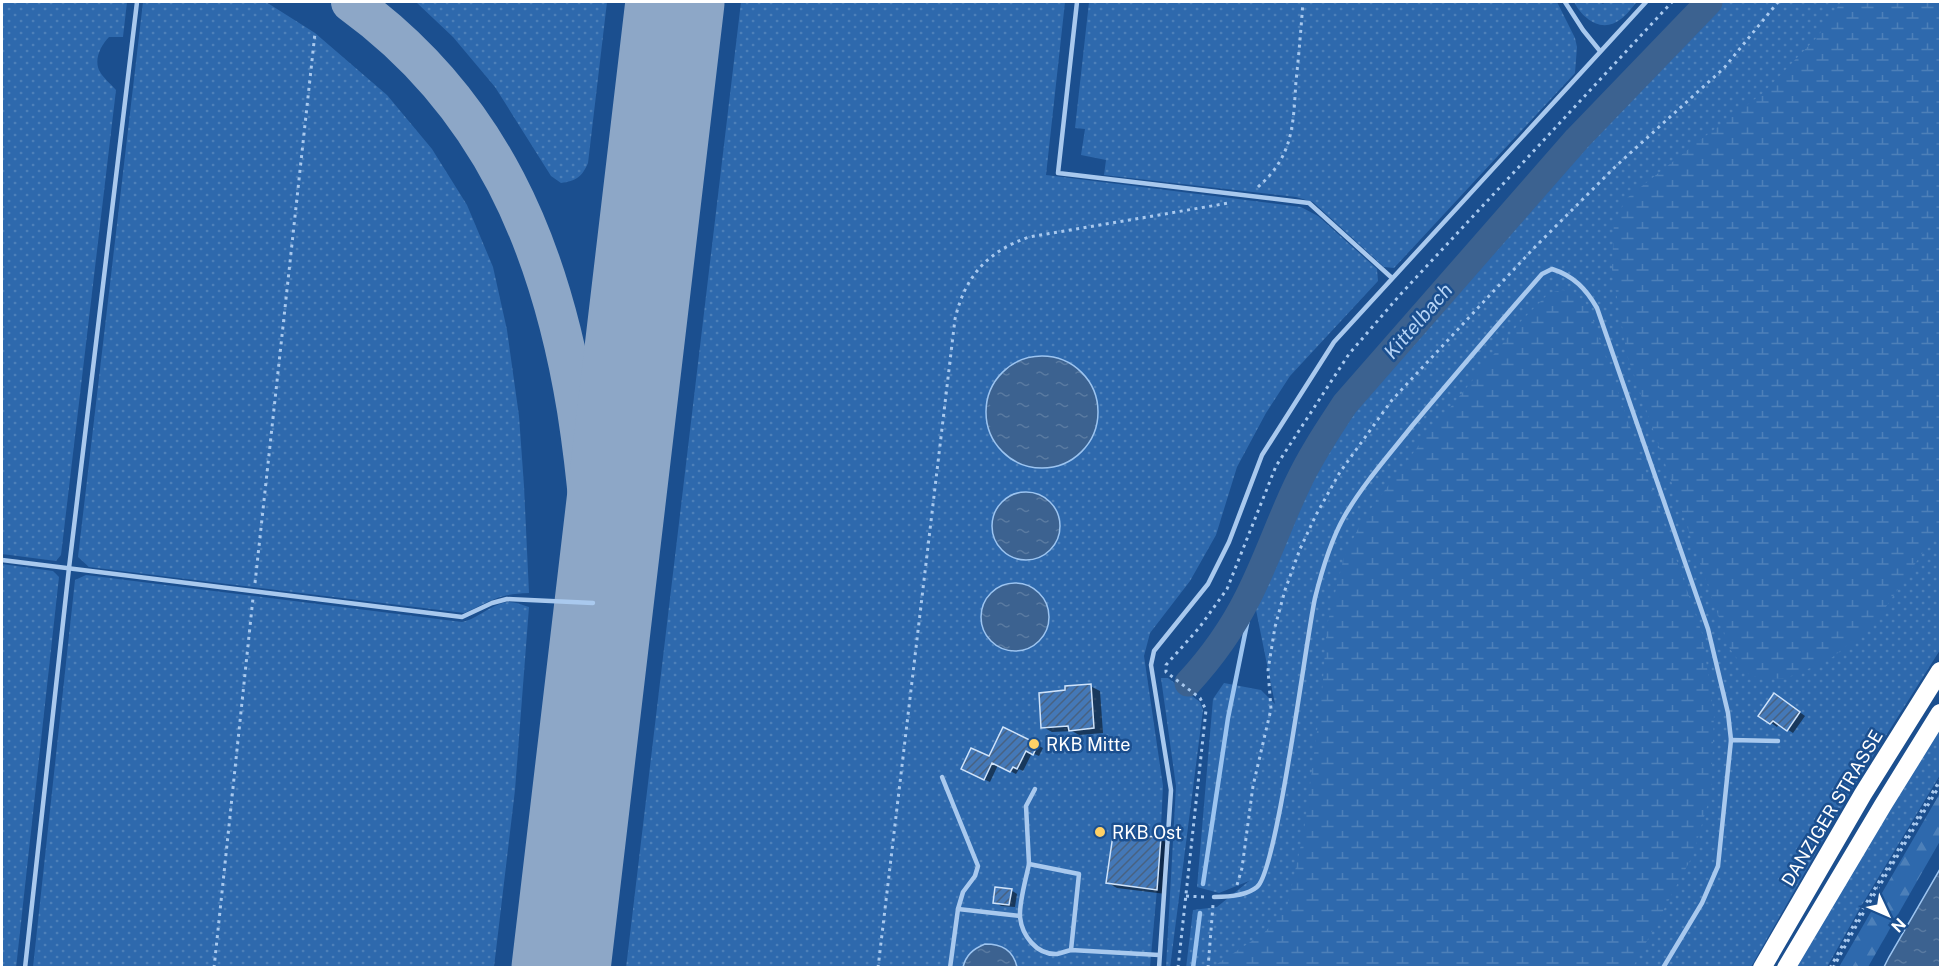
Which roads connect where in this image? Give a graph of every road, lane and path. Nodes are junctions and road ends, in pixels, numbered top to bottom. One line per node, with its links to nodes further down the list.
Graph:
1 (137, 2): 12 (lane)
2 (1077, 2): 9 (lane)
3 (1303, 2): 9 (path)
4 (1565, 2): 8 (lane)
5 (1646, 2): 8 (lane)
6 (1672, 2): 25 (path)
7 (315, 33): 13 (path)
8 (1600, 51): 10 (lane)
9 (1246, 195): 10 (lane); 33 (path)
10 (1392, 278): 30 (lane)
11 (2, 560): 12 (lane)
12 (69, 568): 13 (lane); 31 (lane)
13 (254, 591): 14 (lane); 32 (path)
14 (593, 603)
15 (1268, 670): 26 (path)
16 (1941, 671): 39 (highway, DANZIGER STRASSE)
17 (1941, 713): 40 (highway)
18 (1731, 740): 19 (lane); 26 (lane); 38 (lane)
19 (1778, 741)
20 (942, 777): 27 (lane)
21 (1941, 780): 41 (path)
22 (1941, 785): 41 (path)
23 (1035, 789): 24 (lane)
24 (1029, 864): 28 (lane); 29 (lane)
25 (1186, 896): 26 (path); 36 (path)
26 (1214, 897): 37 (path)
27 (958, 909): 28 (lane); 34 (lane)
28 (1020, 916): 29 (lane)
29 (1071, 950): 30 (lane)
30 (1160, 955): 35 (lane)
31 (25, 968)
32 (214, 968)
33 (878, 968)
34 (950, 968)
35 (1159, 968)
36 (1178, 968)
37 (1208, 968)
38 (1663, 968)
39 (1762, 968)
40 (1786, 968)
41 (1832, 968)

